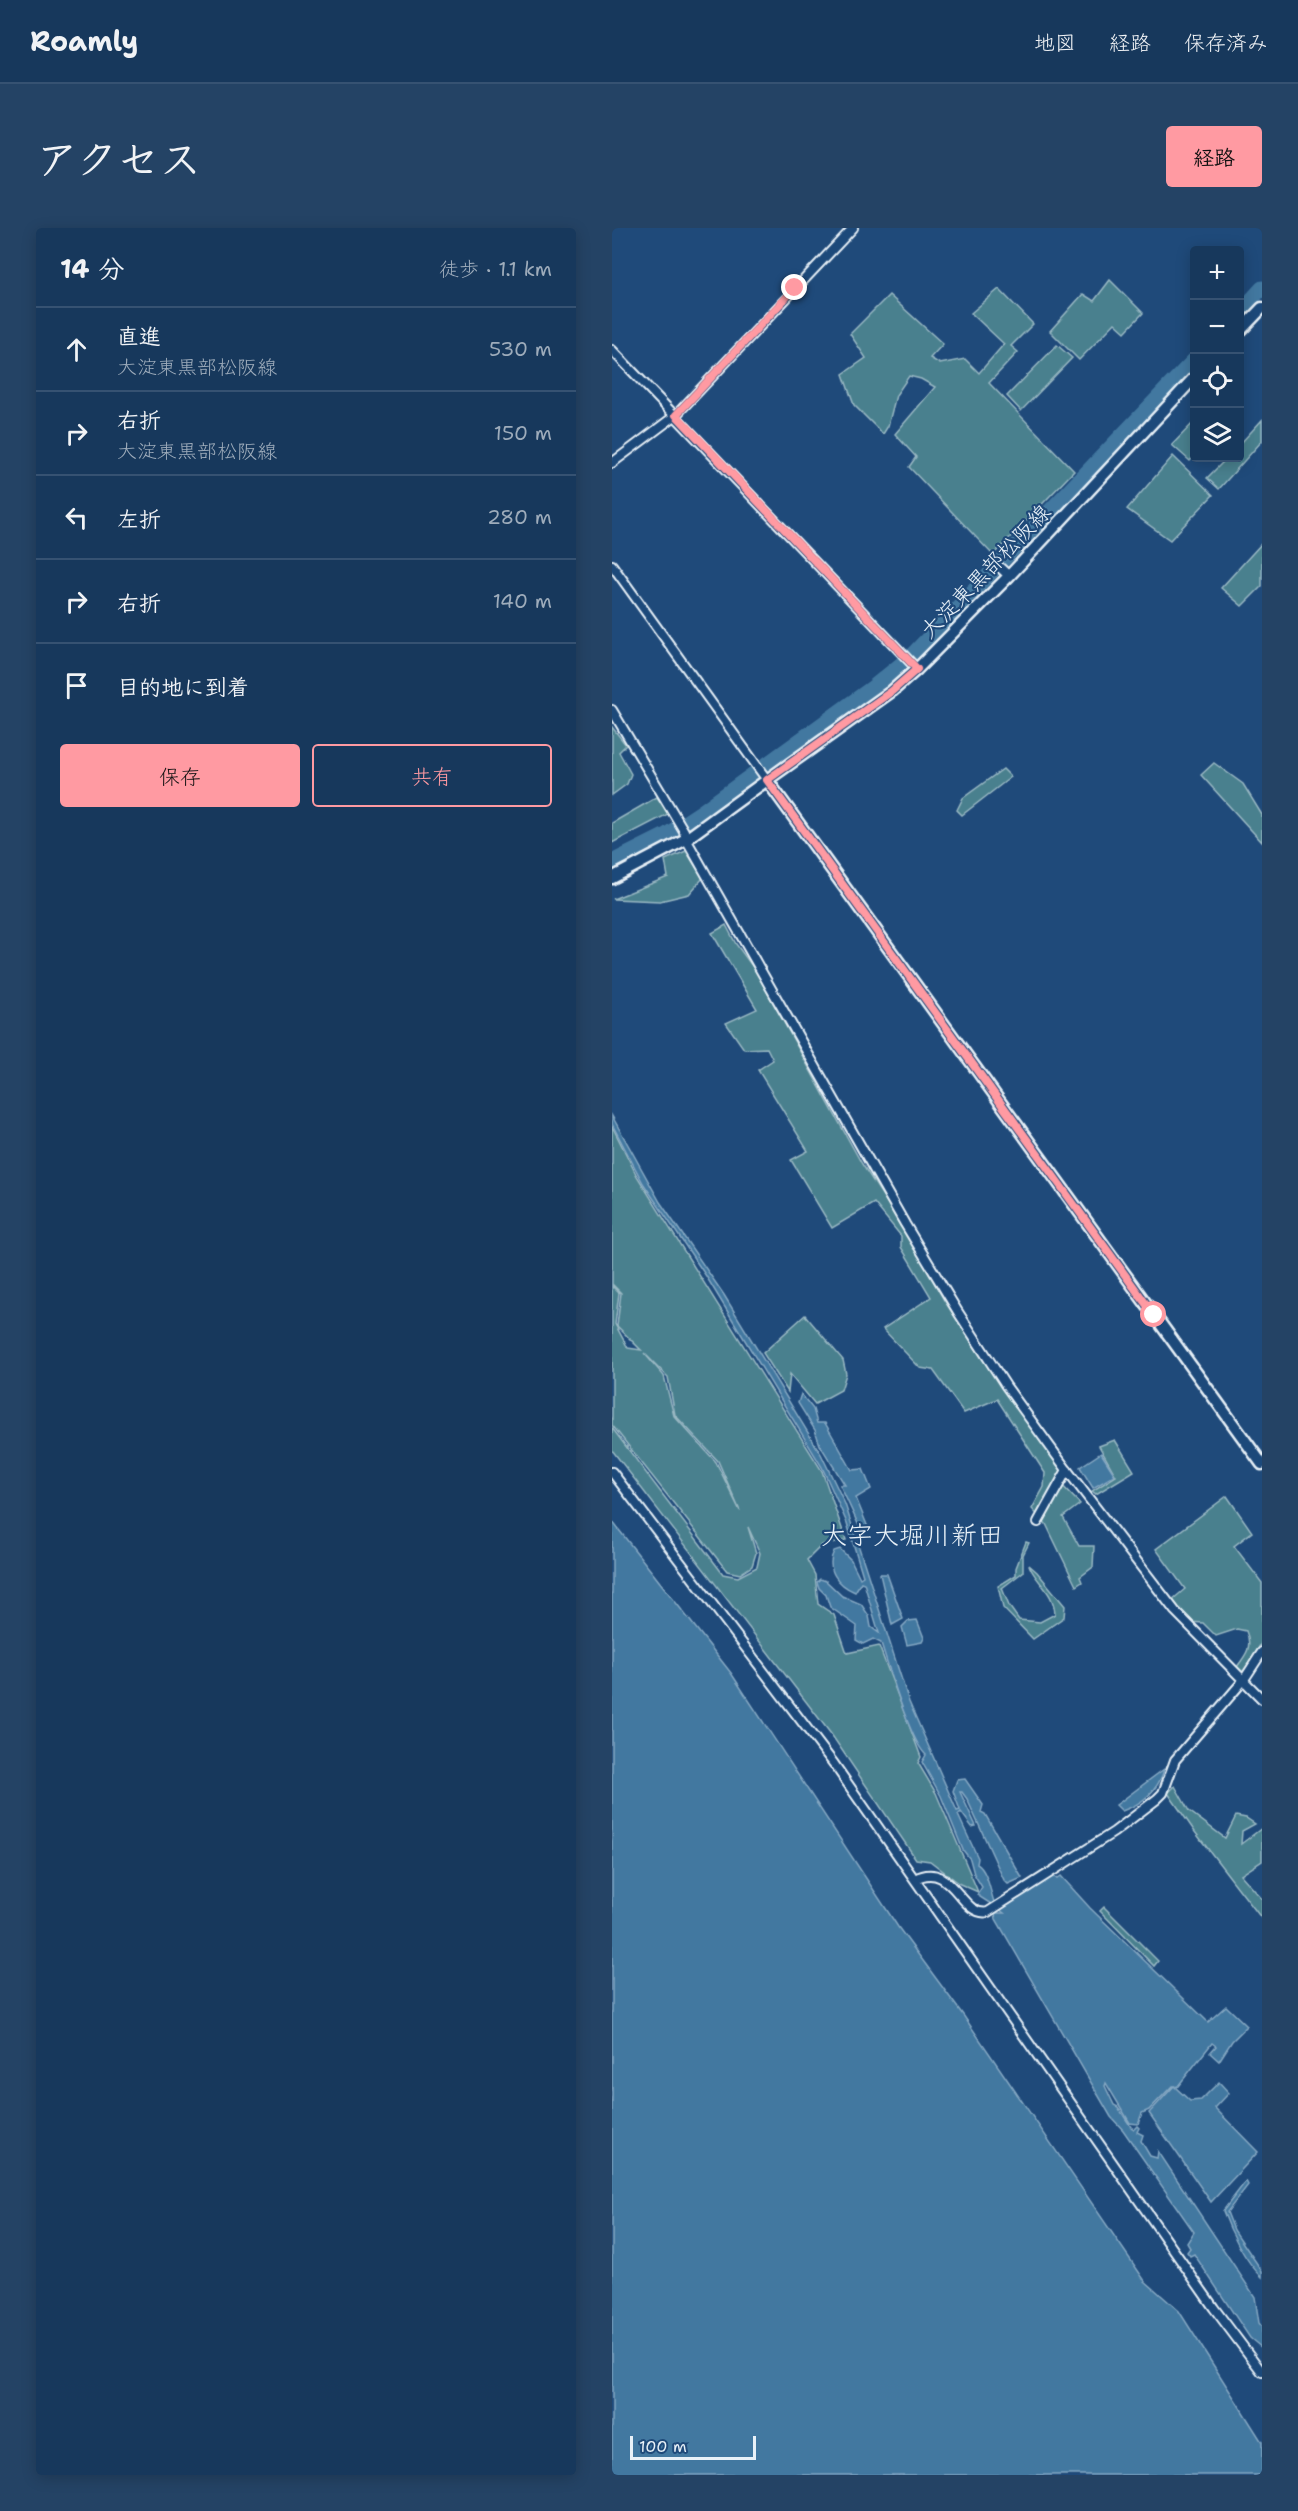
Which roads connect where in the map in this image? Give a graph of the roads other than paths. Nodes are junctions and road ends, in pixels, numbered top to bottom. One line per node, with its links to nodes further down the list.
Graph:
1 (853, 228): 6 (street)
2 (1262, 308): 3 (main road)
3 (1244, 326)
4 (612, 350): 6 (street)
5 (1190, 382): 10 (main road, 大淀東黒部松阪線)
6 (676, 415): 7 (street); 11 (street)
7 (612, 463)
8 (994, 562): 10 (street)
9 (612, 565): 13 (street)
10 (1006, 574): 11 (main road, 大淀東黒部松阪線)
11 (915, 666): 13 (main road, 大淀東黒部松阪線)
12 (612, 710): 14 (street)
13 (765, 777): 14 (main road, 大淀東黒部松阪線); 16 (main road)
14 (685, 835): 15 (main road, 大淀東黒部松阪線); 17 (street)
15 (612, 878)
16 (1262, 1464)
17 (1067, 1470): 19 (street); 21 (street)
18 (612, 1472): 23 (street)
19 (1038, 1522)
20 (1262, 1652): 21 (street)
21 (1243, 1681): 22 (street); 23 (street)
22 (1262, 1699)
23 (915, 1878): 24 (street)
24 (1262, 2372)

